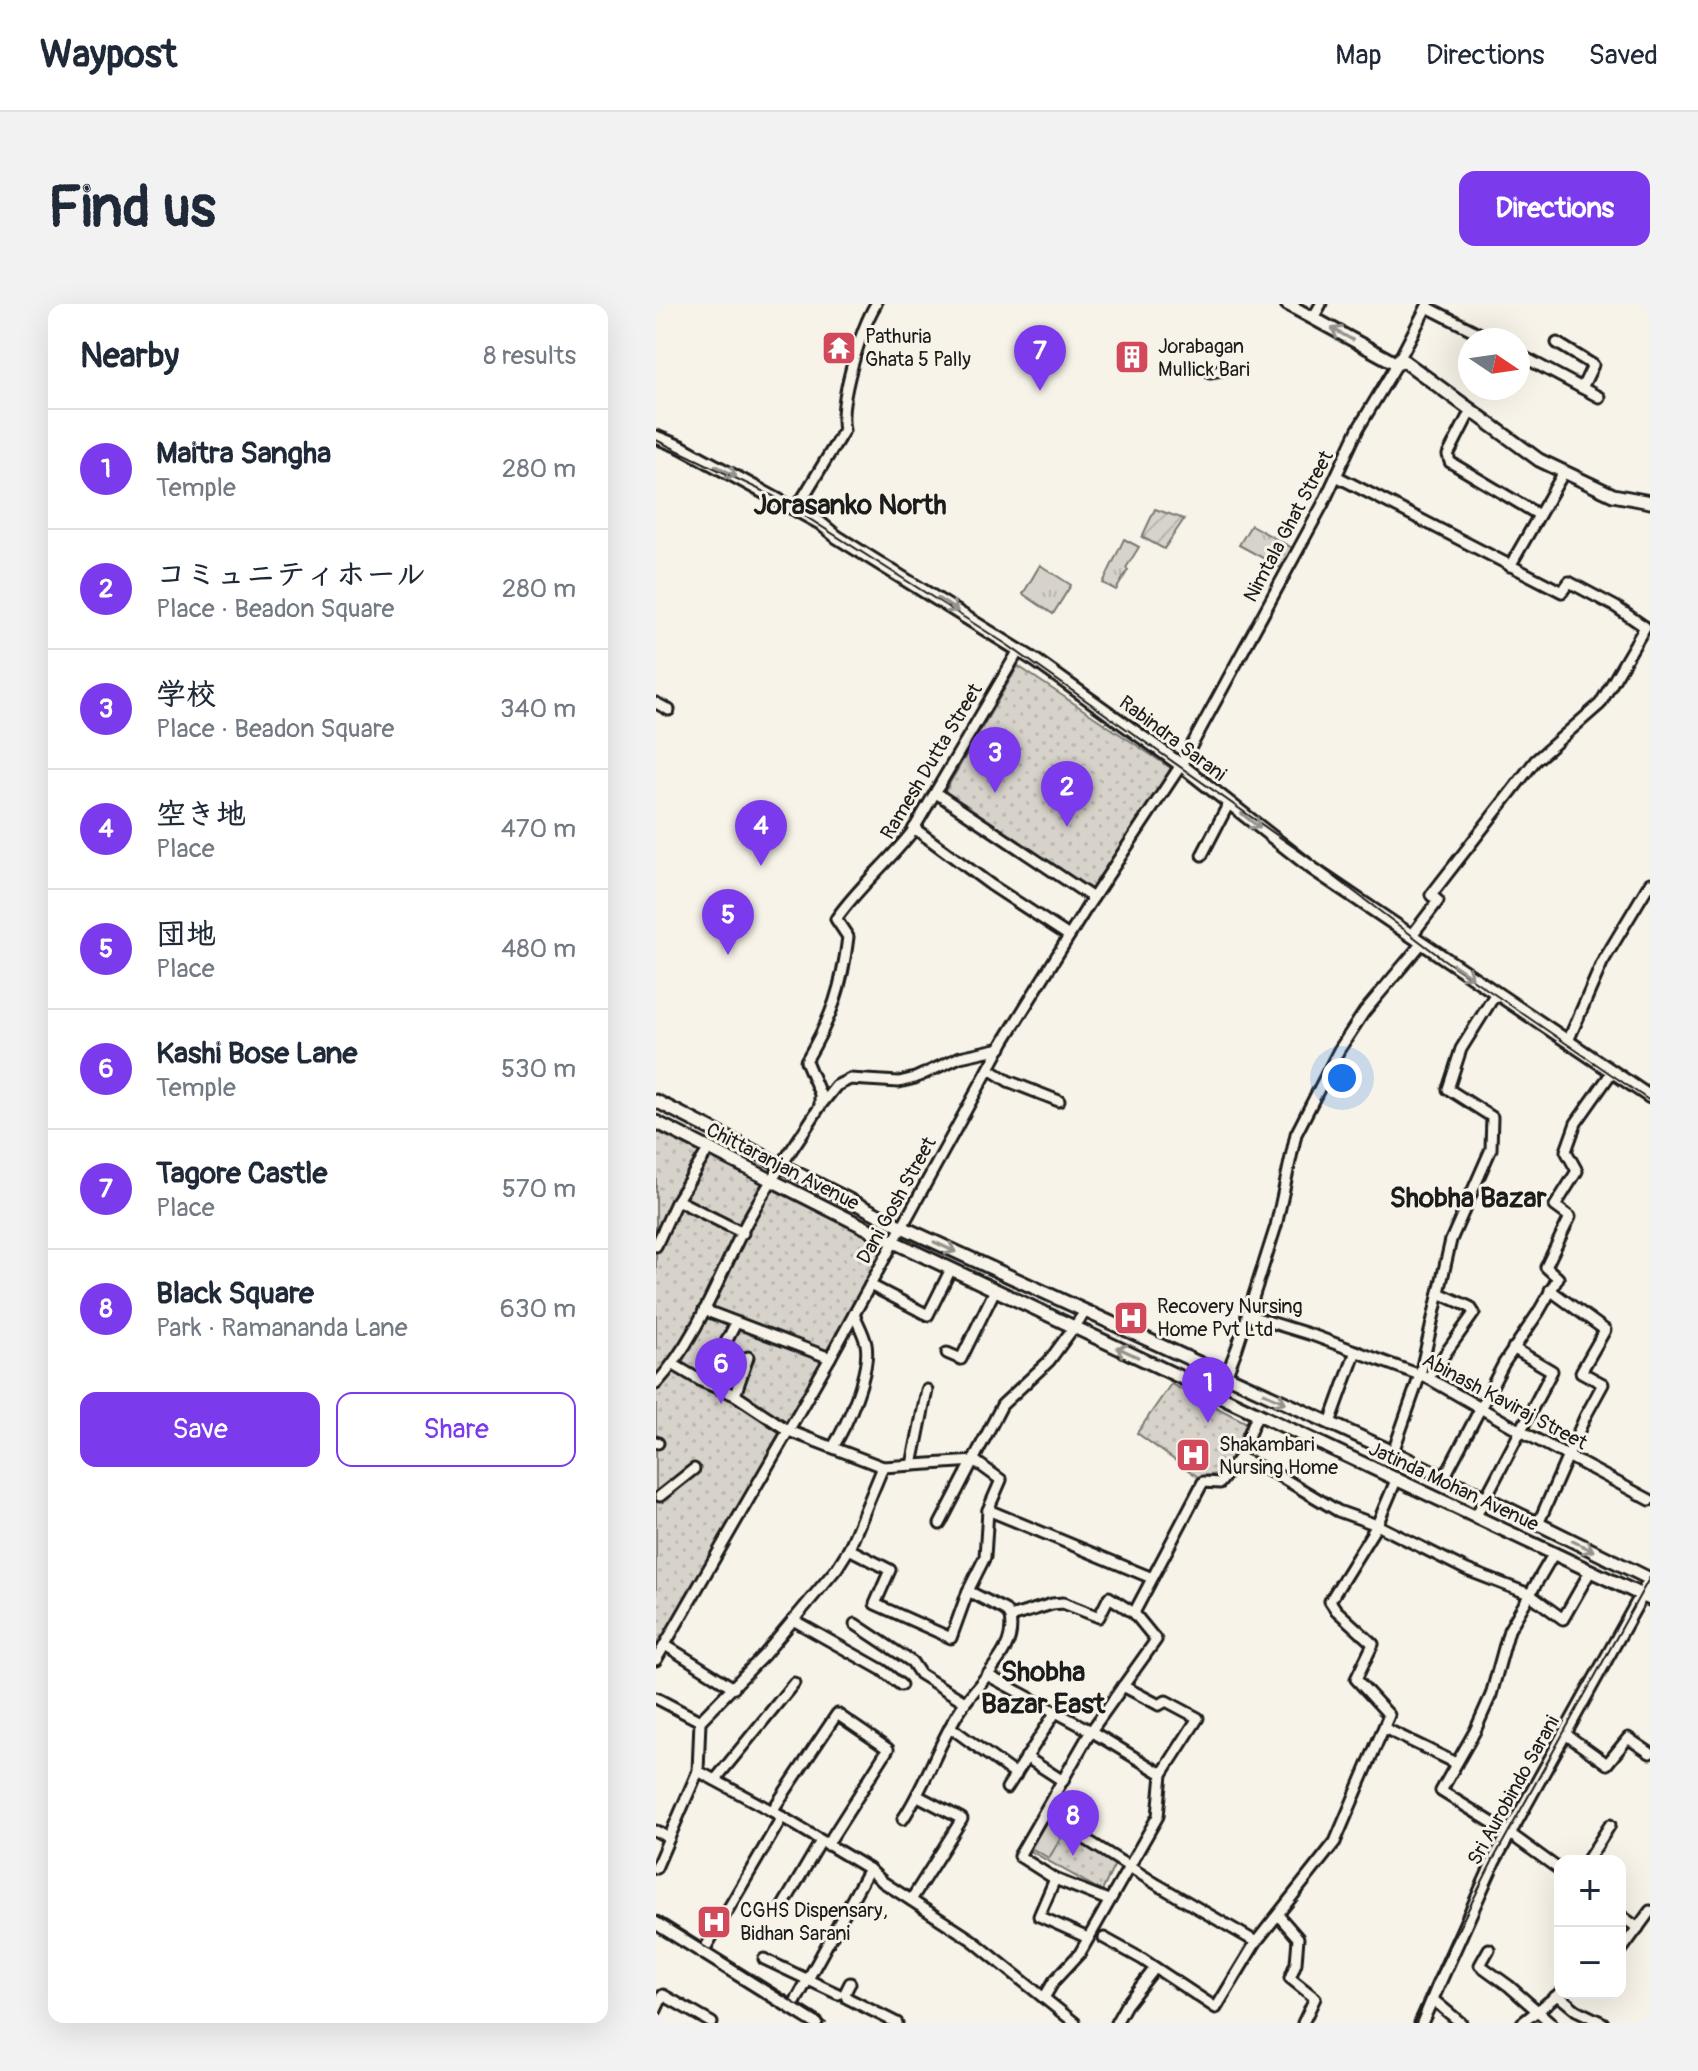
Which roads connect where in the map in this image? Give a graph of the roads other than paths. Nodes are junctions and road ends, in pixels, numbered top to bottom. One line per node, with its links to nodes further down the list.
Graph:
1 (876, 304): 17 (street)
2 (1287, 304): 5 (main road)
3 (1321, 304): 5 (street)
4 (1428, 305): 6 (street); 9 (street, Nimtala Ghat Street)
5 (1313, 318): 9 (main road, one-way to 5)
6 (1470, 328)
7 (1557, 343): 10 (street)
8 (1530, 360): 10 (street)
9 (1398, 361): 12 (main road); 15 (street, Nimtala Ghat Street)
10 (1582, 388): 11 (street)
11 (1599, 397)
12 (1471, 410): 14 (main road); 18 (street)
13 (656, 437): 17 (main road, Rabindra Sarani, one-way to 17)
14 (1564, 472): 16 (main road); 18 (street)
15 (1338, 477): 19 (street); 23 (street, Nimtala Ghat Street)
16 (1650, 502)
17 (796, 509): 20 (main road, Rabindra Sarani, one-way to 20)
18 (1539, 515): 19 (street)
19 (1510, 566): 31 (street)
20 (1019, 650): 23 (main road, Rabindra Sarani); 24 (street, Ramesh Dutta Street)
21 (656, 703): 22 (street)
22 (669, 710)
23 (1181, 765): 25 (main road, Rabindra Sarani); 29 (street, Dani Gosh Street)
24 (936, 793): 26 (street, Ramesh Dutta Street); 29 (street)
25 (1229, 803): 27 (street); 31 (main road, Rabindra Sarani, one-way to 31)
26 (914, 828): 30 (street); 40 (street, Ramesh Dutta Street)
27 (1202, 855)
28 (1650, 883): 33 (street)
29 (1093, 898): 30 (street, Dani Gosh Street)
30 (1069, 936): 34 (street, Dani Gosh Street)
31 (1417, 939): 32 (main road, Rabindra Sarani, one-way to 32); 58 (street)
32 (1496, 993): 33 (main road, Rabindra Sarani); 54 (street)
33 (1568, 1041): 36 (main road, Rabindra Sarani)
34 (1001, 1048): 35 (street, Dani Gosh Street); 40 (street)
35 (989, 1069): 39 (street); 46 (street, Dani Gosh Street)
36 (1612, 1072): 37 (main road, Rabindra Sarani); 53 (street)
37 (1650, 1097)
38 (656, 1101): 43 (main road)
39 (1059, 1101)
40 (820, 1106): 43 (street)
41 (656, 1122): 42 (main road, Chittaranjan Avenue)
42 (709, 1148): 44 (main road, Chittaranjan Avenue); 45 (street)
43 (782, 1165): 44 (street); 46 (main road)
44 (772, 1181): 47 (street); 48 (main road, Chittaranjan Avenue)
45 (677, 1200): 47 (street); 49 (street)
46 (902, 1227): 48 (street, Dani Gosh Street); 56 (main road, one-way to 56)
47 (743, 1233): 55 (street)
48 (894, 1242): 50 (main road, Jatinda Mohan Avenue); 51 (street, Dani Gosh Street)
49 (656, 1246)
50 (951, 1269): 51 (street); 52 (main road, Jatinda Mohan Avenue)
51 (870, 1285): 57 (street, Dani Gosh Street)
52 (995, 1290): 60 (main road, Jatinda Mohan Avenue); 64 (street)
53 (1550, 1290): 62 (street); 80 (street)
54 (1439, 1293): 69 (street); 69 (street)
55 (704, 1310): 59 (street); 67 (street)
56 (1085, 1312): 60 (street); 68 (main road)
57 (854, 1314): 66 (street, Dani Gosh Street); 78 (street)
58 (1247, 1315): 63 (street, Abinash Kaviraj Street); 68 (street)
59 (736, 1323): 61 (street); 66 (street)
60 (1074, 1327): 74 (main road, Jatinda Mohan Avenue, one-way to 60); 82 (street)
61 (726, 1342)
62 (1513, 1348): 73 (street); 76 (street)
63 (1356, 1351): 69 (street, Abinash Kaviraj Street); 75 (street)
64 (947, 1353)
65 (748, 1357): 72 (street)
66 (830, 1358): 77 (street, Dani Gosh Street)
67 (674, 1365): 70 (street); 72 (street)
68 (1226, 1376): 75 (main road, one-way to 75)
69 (1424, 1376): 73 (street, Abinash Kaviraj Street); 79 (street)
70 (656, 1384)
71 (927, 1390): 83 (street)
72 (735, 1395): 77 (street)
73 (1480, 1406): 76 (street, Abinash Kaviraj Street); 87 (street)
74 (1258, 1413): 81 (street); 86 (main road, Jatinda Mohan Avenue)
75 (1330, 1423): 79 (main road)
76 (1519, 1430): 80 (street, Abinash Kaviraj Street); 89 (street)
77 (789, 1431): 78 (street); 108 (street, Dani Gosh Street)
78 (833, 1447): 84 (street)
79 (1393, 1452): 87 (main road)
80 (1569, 1456): 90 (street, Abinash Kaviraj Street); 94 (street)
81 (1239, 1458): 95 (street); 99 (street)
82 (975, 1461): 83 (street); 91 (street); 93 (street)
83 (912, 1465): 84 (street)
84 (883, 1467): 96 (street)
85 (694, 1469): 88 (street)
86 (1397, 1478): 92 (main road, Jatinda Mohan Avenue); 95 (street)
87 (1444, 1478): 89 (main road)
88 (660, 1496)
89 (1484, 1498): 92 (street); 94 (main road)
90 (1650, 1500)
91 (988, 1510): 99 (street); 101 (street)
92 (1476, 1516): 97 (main road, Jatinda Mohan Avenue)
93 (940, 1524)
94 (1538, 1524): 100 (main road, one-way to 100)
95 (1377, 1525): 102 (street); 120 (street)
96 (849, 1549): 101 (street); 106 (street)
97 (1554, 1553): 98 (main road, Jatinda Mohan Avenue); 102 (street)
98 (1591, 1570): 102 (street); 103 (main road, Jatinda Mohan Avenue)
99 (1152, 1578): 104 (street)
100 (1650, 1580): 103 (main road, Sri Aurobindo Sarani)
101 (968, 1591): 105 (street)
102 (1529, 1594): 125 (street)
103 (1646, 1597): 122 (main road, Sri Aurobindo Sarani)
104 (1134, 1613): 105 (street); 113 (street)
105 (1010, 1617): 110 (street)
106 (793, 1620): 112 (street); 114 (street)
107 (855, 1624): 116 (street)
108 (665, 1645): 109 (street, Dani Gosh Street); 114 (street)
109 (656, 1660)
110 (989, 1676): 116 (street); 117 (street)
111 (794, 1683): 129 (street)
112 (901, 1685)
113 (1123, 1686): 121 (street); 127 (street)
114 (734, 1688): 118 (street)
115 (656, 1698): 118 (street)
116 (965, 1702): 119 (street)
117 (1055, 1713): 121 (street); 124 (street)
118 (700, 1721): 126 (street)
119 (950, 1727): 128 (street); 132 (street)
120 (1384, 1728): 125 (street); 152 (street)
121 (1091, 1731): 127 (street); 130 (street)
122 (1564, 1733): 123 (street); 139 (main road, Sri Aurobindo Sarani)
123 (1650, 1753)
124 (1026, 1757): 128 (street); 130 (street)
125 (1456, 1763): 139 (street)
126 (698, 1771): 129 (street); 140 (street)
127 (1162, 1774): 143 (street)
128 (1016, 1775): 131 (street)
129 (715, 1780): 133 (street)
130 (1063, 1781): 134 (street)
131 (1007, 1788)
132 (918, 1796): 136 (street); 148 (street)
133 (772, 1811): 135 (street); 141 (street)
134 (1044, 1813): 143 (street); 147 (street)
135 (782, 1817): 141 (street); 161 (street)
136 (903, 1819)
137 (1610, 1825): 142 (street)
138 (656, 1831): 140 (street)
139 (1509, 1833): 144 (street); 168 (main road, Sri Aurobindo Sarani)
140 (669, 1838): 145 (street)
141 (824, 1843): 146 (street); 150 (street)
142 (1591, 1855)
143 (1128, 1866): 149 (street); 158 (street)
144 (1554, 1866)
145 (656, 1868)
146 (869, 1869): 148 (street); 164 (street)
147 (1055, 1879): 149 (street); 156 (street)
148 (911, 1900): 167 (street)
149 (1108, 1900): 156 (street)
150 (781, 1909)
151 (1650, 1911): 155 (street)
152 (1278, 1915): 158 (street); 179 (street)
153 (1626, 1919): 155 (street)
154 (658, 1928): 161 (main road)
155 (1638, 1928): 159 (street)
156 (1088, 1938): 167 (street)
157 (1104, 1938): 163 (street)
158 (1256, 1942): 163 (street)
159 (1626, 1944)
160 (1489, 1949): 173 (street)
161 (703, 1952): 171 (main road)
162 (764, 1959): 164 (street)
163 (1155, 1968): 178 (street)
164 (807, 1979): 166 (street); 171 (street)
165 (850, 1983): 177 (street)
166 (838, 1994)
167 (1044, 1998): 174 (street)
168 (1431, 1998): 180 (main road, Sri Aurobindo Sarani); 181 (street)
169 (1554, 1998): 173 (street)
170 (1564, 1999): 184 (street)
171 (792, 2008): 176 (main road)
172 (656, 2010): 175 (street)
173 (1537, 2011): 182 (street); 183 (street)
174 (1069, 2022)
175 (712, 2023)
176 (816, 2023)
177 (897, 2023)
178 (1116, 2023)
179 (1303, 2023)
180 (1421, 2023)
181 (1461, 2023)
182 (1522, 2023)
183 (1551, 2023)
184 (1603, 2023)

